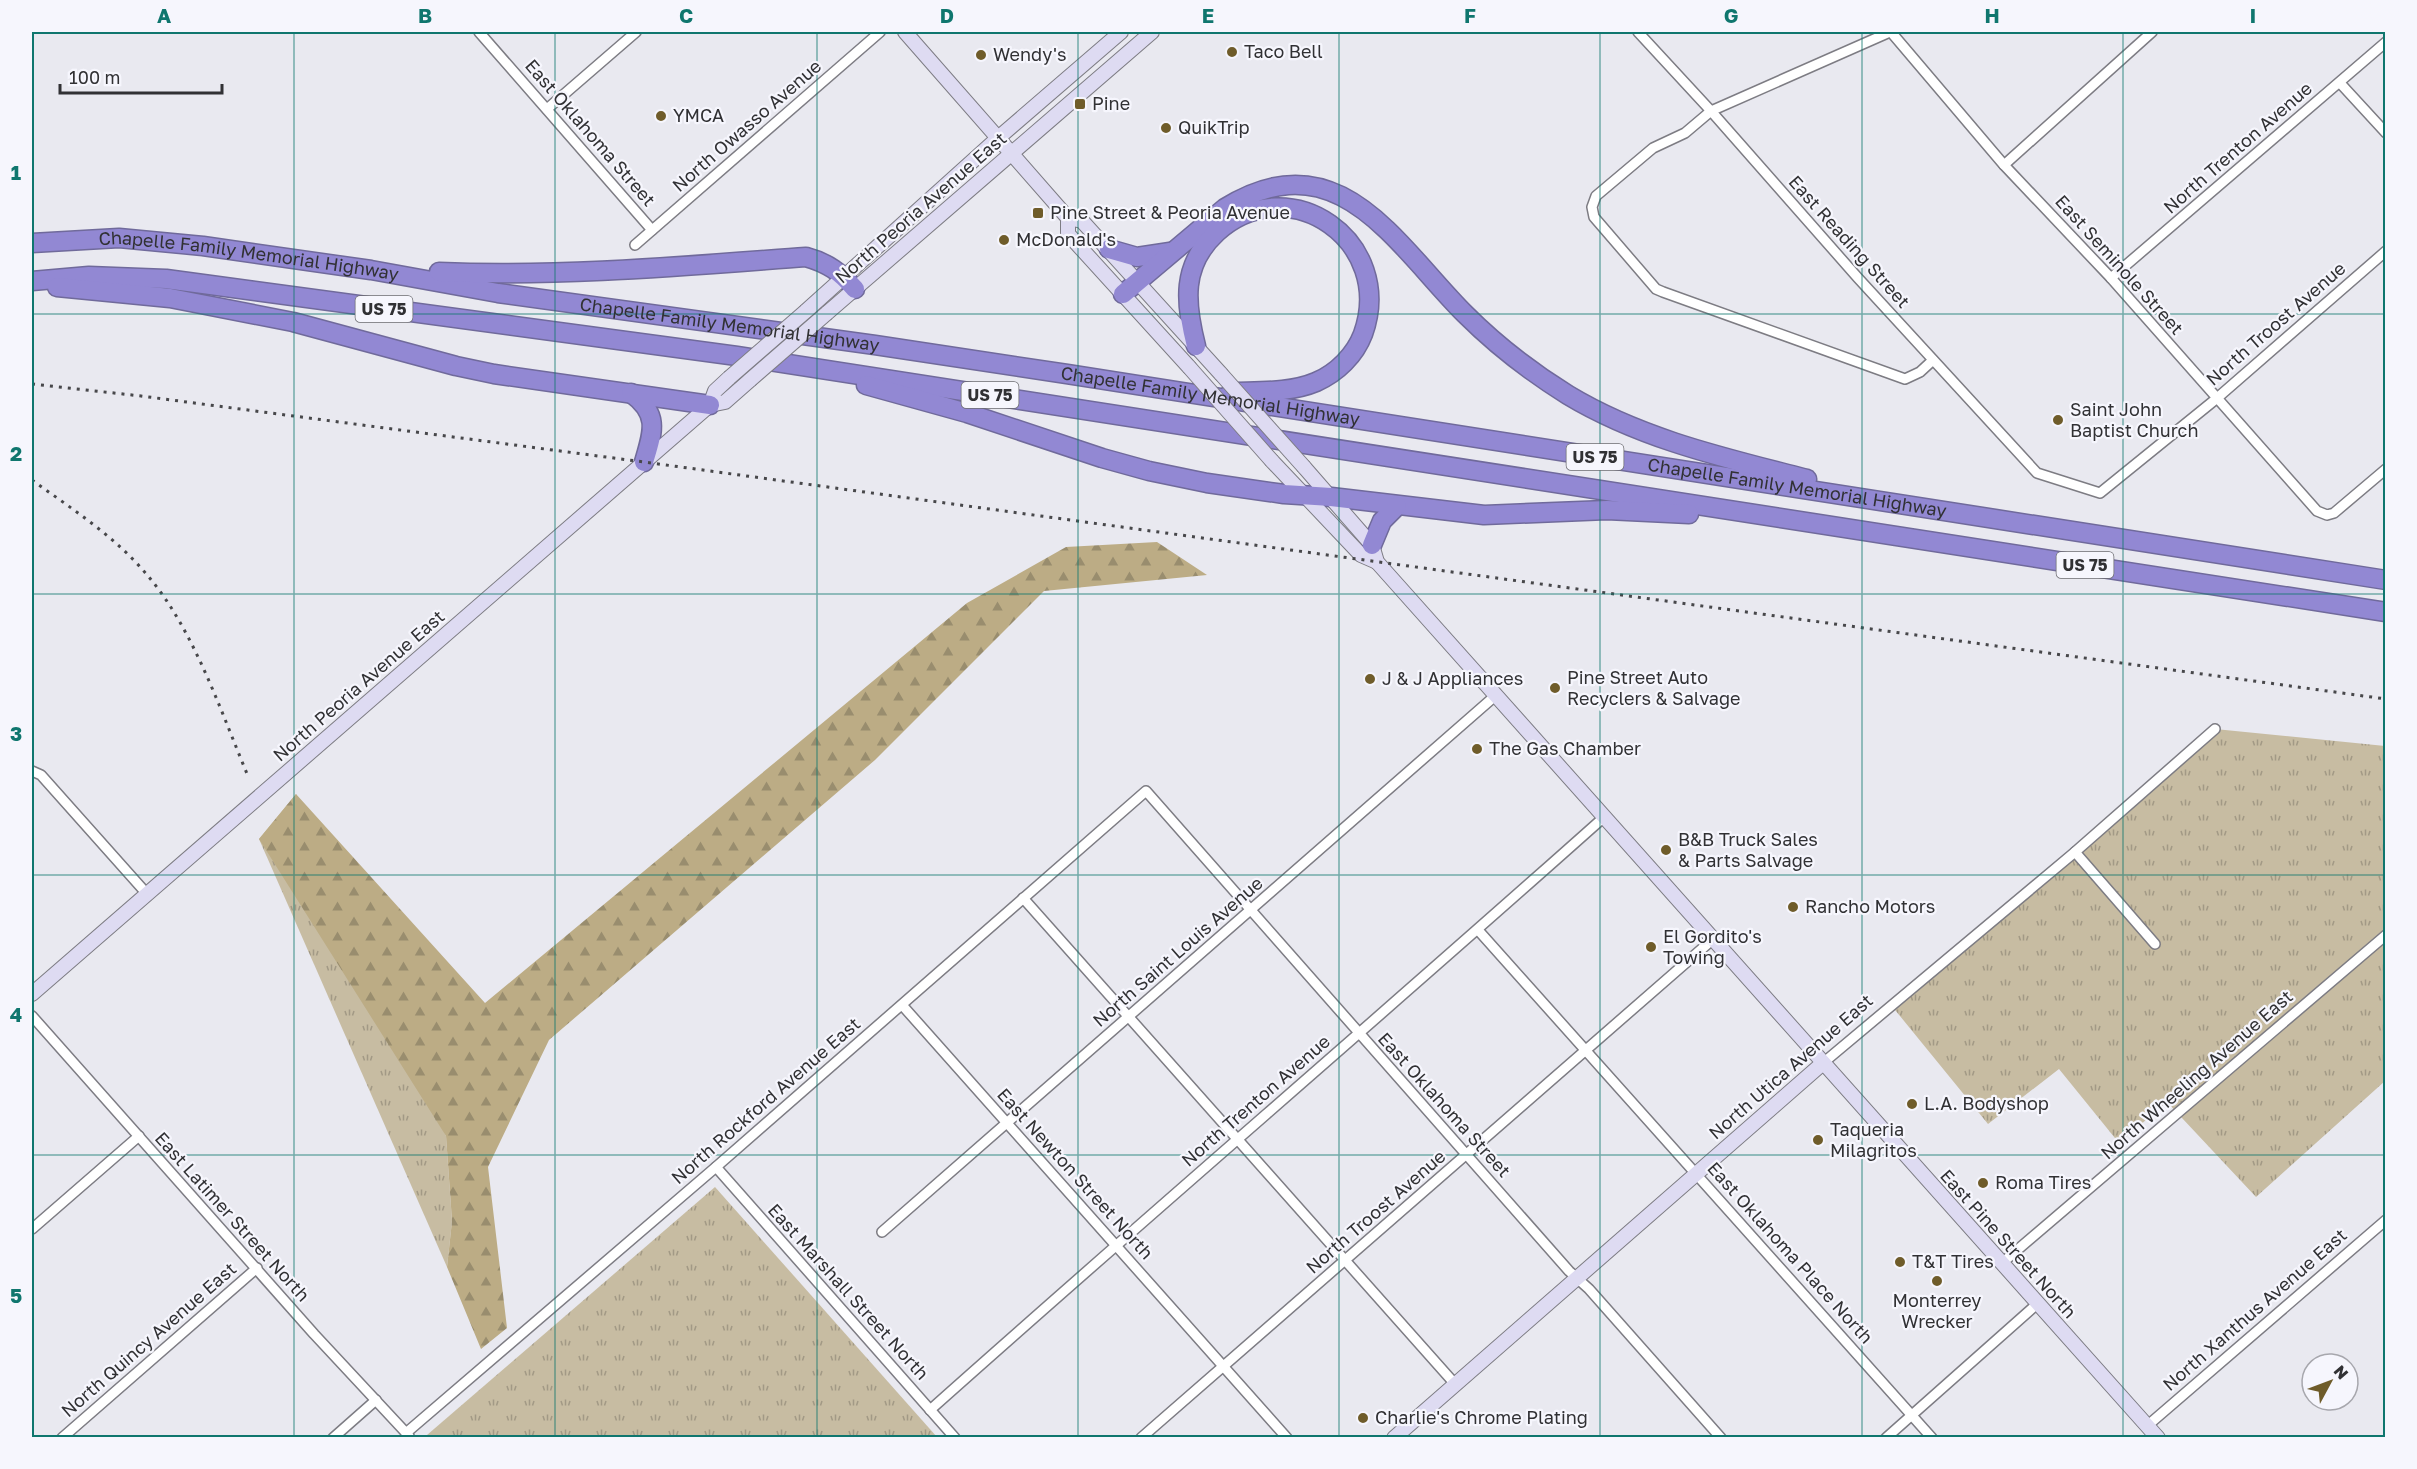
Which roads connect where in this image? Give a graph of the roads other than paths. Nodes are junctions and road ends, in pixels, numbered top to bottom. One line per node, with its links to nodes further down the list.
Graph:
1 (479, 32): 12 (street, East Oklahoma Street)
2 (636, 32): 12 (street)
3 (880, 32): 19 (street, North Owasso Avenue)
4 (905, 32): 15 (main road, East Pine Street North)
5 (1121, 32): 15 (main road, North Peoria Avenue East)
6 (1638, 32): 13 (street, East Reading Street)
7 (1890, 32): 13 (street); 17 (street, East Seminole Street)
8 (2152, 32): 17 (street)
9 (1147, 33): 16 (main road, North Peoria Avenue East)
10 (2385, 42): 11 (street, North Trenton Avenue)
11 (2340, 83): 14 (street); 26 (street, North Trenton Avenue)
12 (547, 109): 19 (street, East Oklahoma Street)
13 (1711, 111): 32 (street, East Reading Street); 32 (street)
14 (2385, 133)
15 (997, 139): 16 (main road, East Pine Street North); 29 (main road, North Peoria Avenue East)
16 (1011, 155): 18 (main road, East Pine Street North); 29 (main road, North Peoria Avenue East)
17 (2004, 165): 26 (street, East Seminole Street)
18 (1068, 218): 22 (main road, East Pine Street North); 30 (main road, East Pine Street North)
19 (652, 230): 21 (street, North Owasso Avenue)
20 (32, 243): 25 (highway, Chapelle Family Memorial Highway / US 75)
21 (635, 246)
22 (1109, 249): 24 (highway); 27 (main road, East Pine Street North)
23 (2385, 251): 36 (street, North Troost Avenue)
24 (1172, 252): 27 (highway); 43 (highway)
25 (371, 270): 29 (highway); 35 (highway, Chapelle Family Memorial Highway / US 75)
26 (2111, 279): 36 (street, East Seminole Street)
27 (1138, 281): 30 (highway); 31 (main road, East Pine Street North)
28 (32, 283): 33 (highway, Chapelle Family Memorial Highway / US 75); 34 (highway)
29 (850, 283): 37 (main road, North Peoria Avenue East, bridge); 37 (main road, North Peoria Avenue East, bridge)
30 (1123, 294): 41 (main road, East Pine Street North, bridge)
31 (1196, 346): 35 (highway); 42 (main road, East Pine Street North, bridge)
32 (1933, 360): 40 (street, East Reading Street)
33 (783, 363): 41 (highway); 45 (highway, Chapelle Family Memorial Highway / US 75)
34 (631, 393): 37 (highway); 38 (highway)
35 (1190, 394): 43 (highway, Chapelle Family Memorial Highway / US 75)
36 (2216, 399): 39 (street, East Seminole Street); 40 (street, North Troost Avenue)
37 (710, 405): 38 (main road, North Peoria Avenue East)
38 (645, 462): 55 (main road, North Peoria Avenue East)
39 (2385, 469)
40 (2037, 473)
41 (1303, 496): 42 (highway); 46 (main road, East Pine Street North)
42 (1331, 497): 44 (highway); 46 (main road, East Pine Street North)
43 (1899, 504): 47 (highway, Chapelle Family Memorial Highway / US 75)
44 (1397, 506): 45 (highway); 46 (highway)
45 (1784, 518): 48 (highway, Chapelle Family Memorial Highway / US 75)
46 (1375, 554): 49 (main road, East Pine Street North)
47 (2385, 580)
48 (2385, 612)
49 (1495, 696): 53 (main road, East Pine Street North); 57 (street, North Saint Louis Avenue)
50 (2215, 729): 54 (street, North Utica Avenue East)
51 (32, 771): 55 (street)
52 (1146, 791): 56 (street, North Rockford Avenue East); 57 (street, East Oklahoma Street)
53 (1604, 818): 58 (street, North Trenton Avenue); 60 (main road, East Pine Street North)
54 (2075, 852): 61 (street); 68 (street, North Utica Avenue East)
55 (147, 894): 62 (main road, North Peoria Avenue East)
56 (1023, 898): 63 (street, North Rockford Avenue East); 65 (street)
57 (1251, 910): 65 (street, North Saint Louis Avenue); 66 (street, East Oklahoma Street)
58 (1478, 930): 66 (street, North Trenton Avenue); 67 (street, East Oklahoma Place North)
59 (2385, 934): 80 (street, North Wheeling Avenue East)
60 (1712, 940): 67 (street, North Troost Avenue); 68 (main road, East Pine Street North)
61 (2155, 944)
62 (32, 994)
63 (902, 1005): 69 (street, East Newton Street North); 73 (street, North Rockford Avenue East)
64 (32, 1016): 70 (street, East Latimer Street North)
65 (1128, 1017): 69 (street, North Saint Louis Avenue); 71 (street)
66 (1359, 1035): 71 (street, North Trenton Avenue); 72 (street, East Oklahoma Street)
67 (1584, 1050): 72 (street, North Troost Avenue); 74 (street, East Oklahoma Place North)
68 (1823, 1063): 74 (main road, North Utica Avenue East); 80 (main road, East Pine Street North)
69 (1008, 1123): 77 (street, North Saint Louis Avenue); 78 (street, East Newton Street North)
70 (139, 1136): 76 (street); 81 (street, East Latimer Street North)
71 (1237, 1139): 78 (street, North Trenton Avenue); 79 (street)
72 (1466, 1155): 79 (street, North Troost Avenue); 82 (street, East Oklahoma Street)
73 (716, 1167): 87 (street, East Marshall Street North); 90 (street, North Rockford Avenue East)
74 (1696, 1172): 82 (main road, North Utica Avenue East); 88 (street, East Oklahoma Place North)
75 (2385, 1220): 89 (street, North Xanthus Avenue East)
76 (32, 1229)
77 (882, 1232)
78 (1116, 1244): 84 (street, East Newton Street North); 87 (street, North Trenton Avenue)
79 (1346, 1261): 84 (street, North Troost Avenue); 85 (street)
80 (2002, 1263): 83 (main road, East Pine Street North)
81 (257, 1268): 86 (street, East Latimer Street North); 91 (street, North Quincy Avenue East)
82 (1577, 1277): 85 (main road, North Utica Avenue East); 97 (street, East Oklahoma Street)
83 (2037, 1304): 88 (street); 89 (main road, East Pine Street North)
84 (1223, 1365): 94 (street, North Troost Avenue); 95 (street, East Newton Street North)
85 (1455, 1384): 96 (main road, North Utica Avenue East)
86 (376, 1400): 90 (street, East Latimer Street North); 92 (street)
87 (930, 1410): 93 (street, East Marshall Street North)
88 (1911, 1415): 98 (street); 99 (street, East Oklahoma Place North)
89 (2147, 1426): 100 (main road, East Pine Street North)
90 (408, 1435)
91 (62, 1437)
92 (333, 1437)
93 (955, 1437)
94 (1141, 1437)
95 (1287, 1437)
96 (1394, 1437)
97 (1721, 1437)
98 (1886, 1437)
99 (1932, 1437)
100 (2157, 1437)

